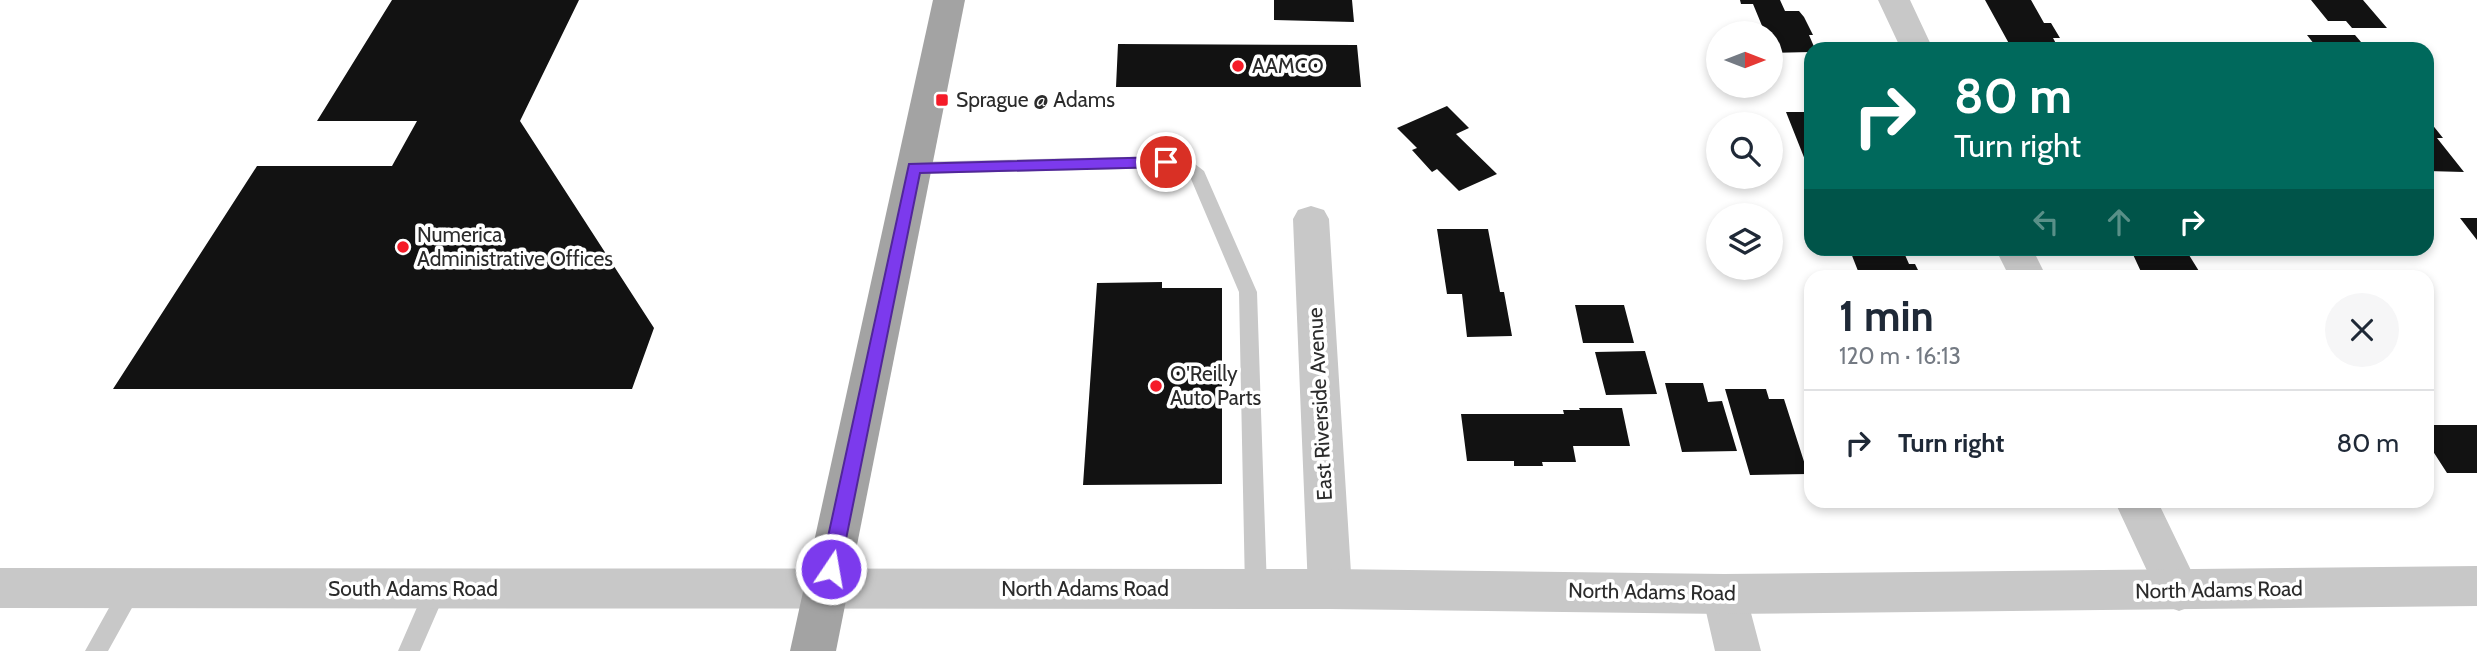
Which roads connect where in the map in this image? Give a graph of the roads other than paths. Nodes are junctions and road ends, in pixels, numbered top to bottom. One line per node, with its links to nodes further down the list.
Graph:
1 (949, 0): 4 (main road)
2 (1894, 0): 3 (street)
3 (1914, 42)
4 (914, 168): 11 (main road); 12 (lane)
5 (1311, 219): 13 (street, East Riverside Avenue)
6 (2139, 508): 14 (street)
7 (2477, 586): 14 (street, North Adams Road)
8 (0, 588): 9 (street, South Adams Road)
9 (132, 588): 10 (street, South Adams Road); 16 (lane)
10 (436, 589): 11 (street, South Adams Road); 17 (lane)
11 (826, 589): 12 (street, North Adams Road); 18 (main road)
12 (1256, 589): 13 (street, North Adams Road)
13 (1330, 589): 15 (street, North Adams Road)
14 (2179, 591): 15 (street, North Adams Road)
15 (1724, 594): 19 (street)
16 (96, 651)
17 (409, 651)
18 (813, 651)
19 (1738, 651)

